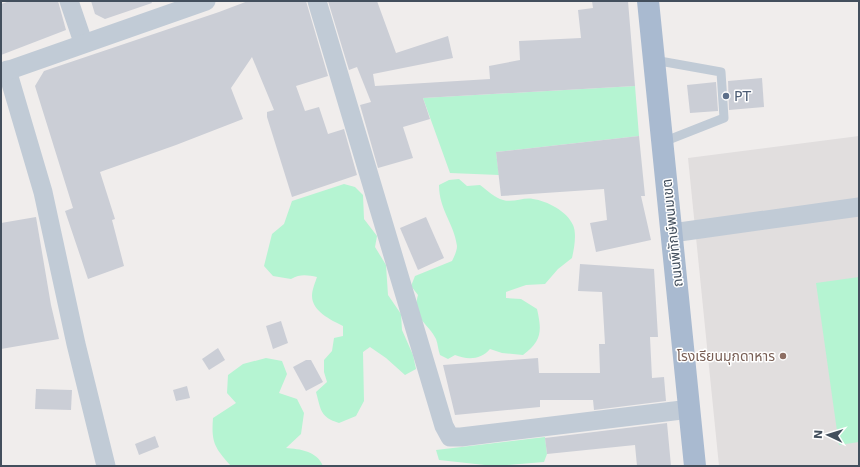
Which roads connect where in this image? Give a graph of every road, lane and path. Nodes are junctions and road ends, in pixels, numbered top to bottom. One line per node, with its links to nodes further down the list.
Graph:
1 (69, 1): 5 (street)
2 (317, 1): 11 (street)
3 (648, 1): 6 (main road, ถนนพิทักษ์พนมเขต)
4 (199, 2): 5 (street)
5 (83, 42): 7 (street)
6 (654, 60): 8 (main road, ถนนพิทักษ์พนมเขต); 8 (lane)
7 (4, 72): 12 (street)
8 (663, 142): 10 (main road, ถนนพิทักษ์พนมเขต)
9 (859, 208): 10 (street)
10 (672, 232): 11 (main road, ถนนพิทักษ์พนมเขต)
11 (690, 409): 13 (main road, ถนนพิทักษ์พนมเขต)
12 (106, 466)
13 (695, 466)

